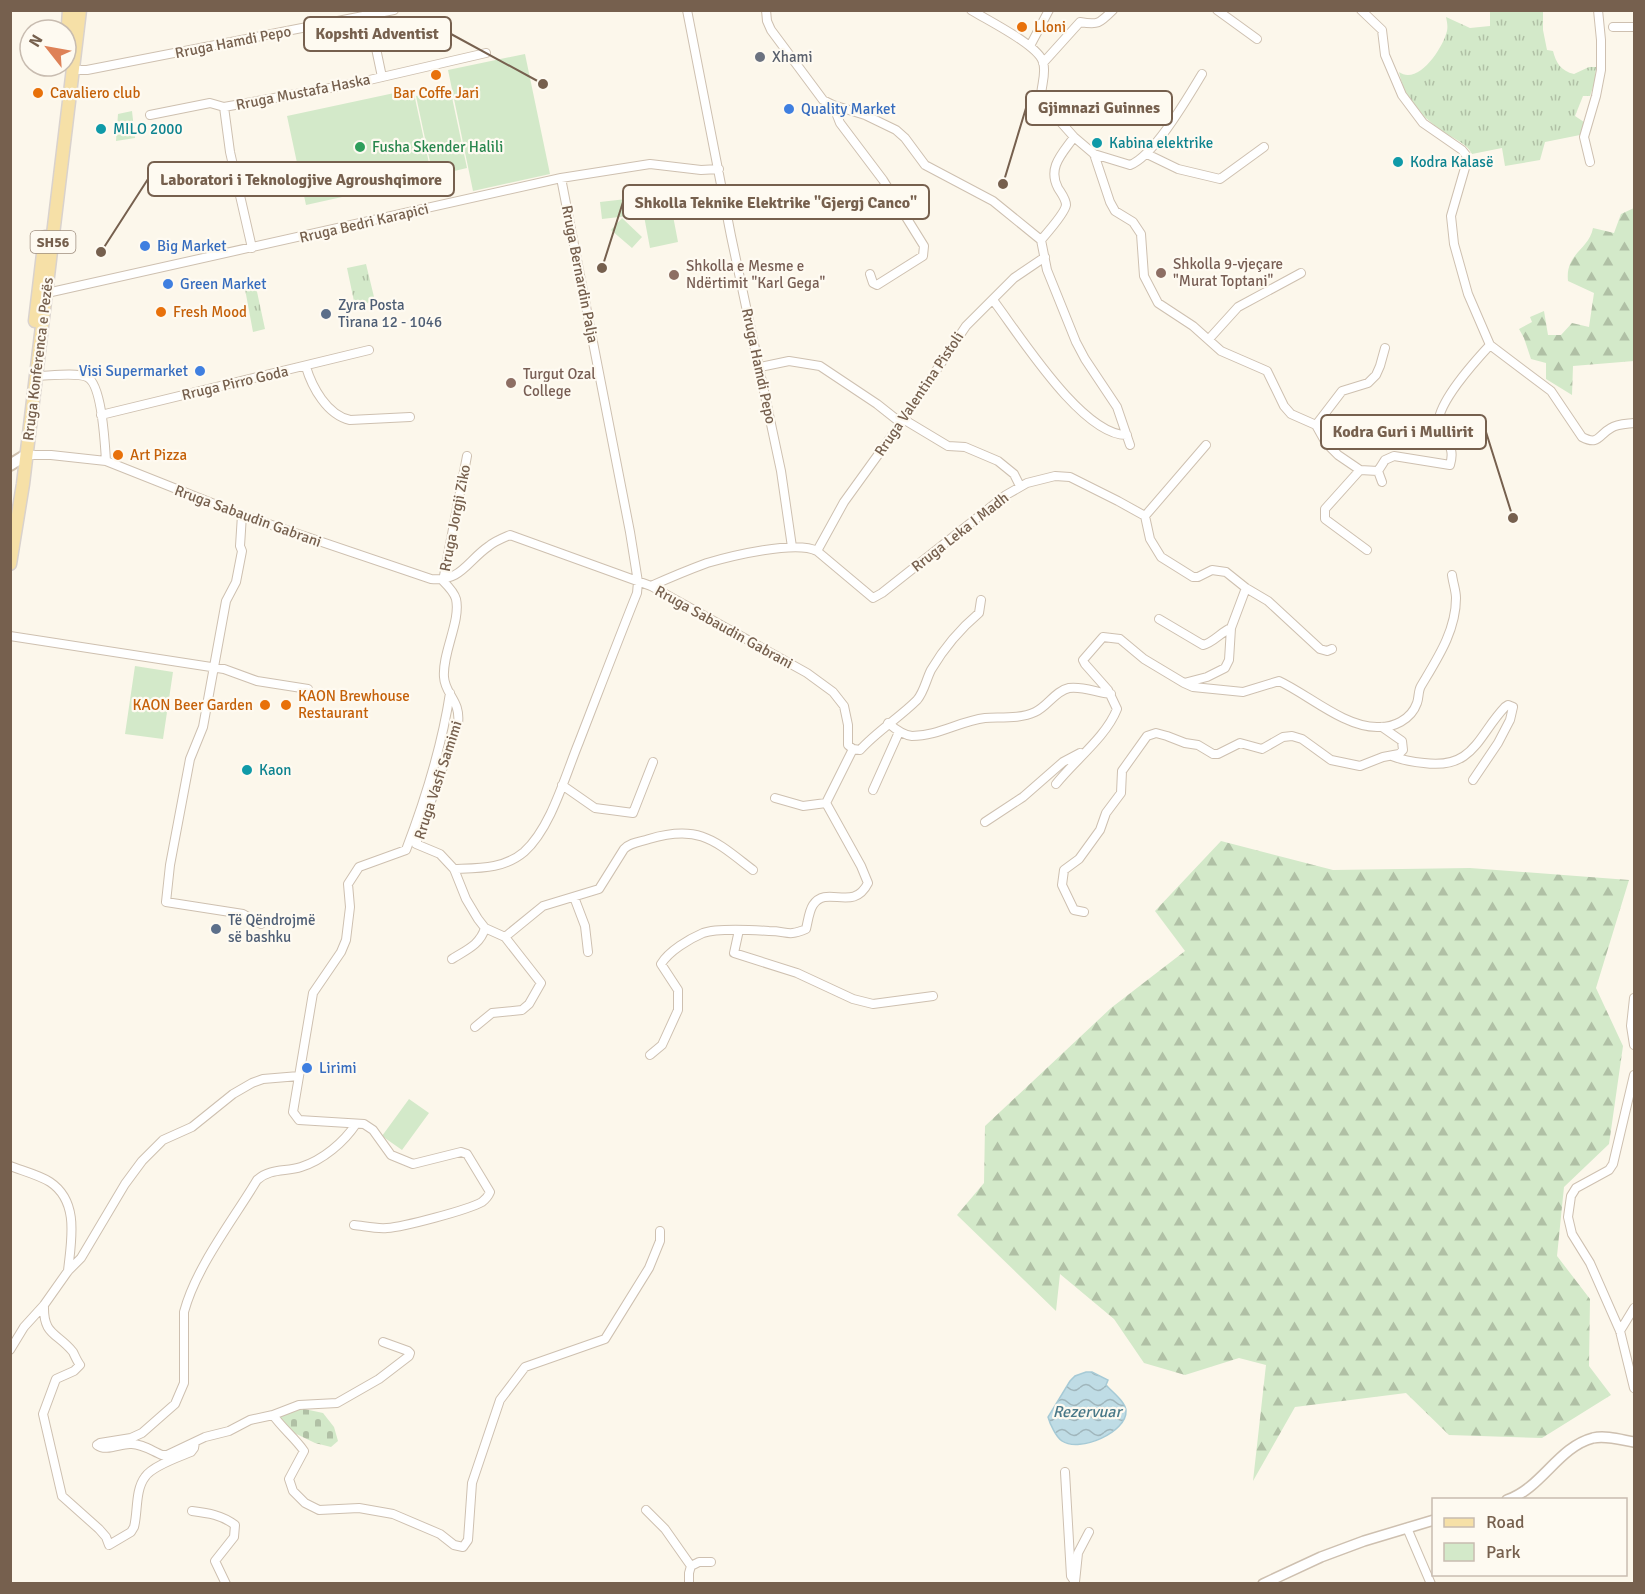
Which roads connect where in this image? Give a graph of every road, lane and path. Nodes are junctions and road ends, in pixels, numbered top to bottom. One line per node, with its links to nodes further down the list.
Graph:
1 (394, 10): 10 (street, Rruga Hamdi Pepo)
2 (687, 10): 30 (street, Rruga Hamdi Pepo)
3 (766, 10): 22 (street)
4 (971, 10): 14 (street)
5 (1049, 10): 14 (street)
6 (1113, 10): 16 (street)
7 (1217, 10): 13 (street)
8 (1361, 10): 40 (street)
9 (1598, 10): 29 (street)
10 (369, 15): 17 (street, Rruga Hamdi Pepo); 19 (street, Rruga Mustafa Haska)
11 (1613, 27): 12 (street)
12 (1635, 27)
13 (1257, 39)
14 (1030, 46): 16 (street)
15 (486, 52): 19 (street, Rruga Mustafa Haska)
16 (1043, 63): 25 (street)
17 (78, 68)
18 (1202, 74): 28 (street)
19 (382, 77): 23 (street, Rruga Mustafa Haska)
20 (68, 78): 37 (main road, Rruga Konferenca e Pezës / SH56)
21 (68, 78): 55 (main road, Rruga Konferenca e Pezës / SH56)
22 (833, 105): 32 (street); 36 (street)
23 (224, 107): 24 (street, Rruga Mustafa Haska); 33 (street, Rruga Mustafa Haska)
24 (150, 115)
25 (1074, 137): 27 (street); 32 (street)
26 (1264, 147): 28 (street)
27 (1094, 154): 28 (street); 39 (street)
28 (1147, 154)
29 (1590, 162)
30 (719, 169): 31 (street, Rruga Bedri Karapici); 44 (street, Rruga Hamdi Pepo)
31 (561, 178): 33 (street, Rruga Bedri Karapici); 70 (street, Rruga Bernardin Palja)
32 (1041, 240): 34 (street)
33 (252, 248): 37 (street, Rruga Bedri Karapici)
34 (1045, 256): 38 (street, Rruga Valentina Pistoli); 51 (street)
35 (1301, 273): 39 (street)
36 (870, 274)
37 (47, 293): 45 (main road, Rruga Konferenca e Pezës / SH56)
38 (993, 300): 48 (street, Rruga Valentina Pistoli); 51 (street)
39 (1209, 339): 50 (street)
40 (1490, 345): 49 (street); 58 (street)
41 (1384, 348): 50 (street)
42 (369, 350): 43 (street, Rruga Pirro Goda)
43 (306, 367): 46 (street, Rruga Pirro Goda); 47 (street)
44 (760, 367): 48 (street); 64 (street, Rruga Hamdi Pepo)
45 (36, 376): 46 (street); 55 (main road, Rruga Konferenca e Pezës / SH56)
46 (101, 414): 56 (street)
47 (410, 417)
48 (902, 421): 60 (street); 66 (street, Rruga Valentina Pistoli)
49 (1635, 423)
50 (1316, 425): 57 (street)
51 (1126, 435): 52 (street)
52 (1130, 445)
53 (1206, 445): 62 (street)
54 (467, 456): 69 (street, Rruga Jorgji Ziko)
55 (18, 460): 56 (street, Rruga Sabaudin Gabrani); 63 (main road, Rruga Konferenca e Pezës / SH56); 67 (main road, Rruga Konferenca e Pezës / SH56)
56 (106, 462): 61 (street, Rruga Sabaudin Gabrani)
57 (1360, 470): 58 (street); 65 (street)
58 (1378, 471): 59 (street)
59 (1382, 482)
60 (1020, 486): 62 (street, Rruga Leka I Madh); 66 (street, Rruga Leka I Madh)
61 (242, 515): 69 (street, Rruga Sabaudin Gabrani); 78 (street)
62 (1145, 516): 72 (street)
63 (10, 522)
64 (792, 547): 66 (street); 71 (street)
65 (1367, 550)
66 (817, 551)
67 (10, 564)
68 (1452, 575): 84 (street)
69 (443, 581): 70 (street, Rruga Sabaudin Gabrani); 81 (street)
70 (638, 582): 71 (street, Rruga Sabaudin Gabrani); 92 (street)
71 (651, 586): 86 (street, Rruga Sabaudin Gabrani)
72 (1246, 588): 75 (street); 77 (street)
73 (981, 600): 83 (street)
74 (1159, 619): 75 (street)
75 (1231, 628): 79 (street)
76 (10, 636): 78 (street)
77 (1332, 649)
78 (213, 667): 80 (street); 101 (street)
79 (1184, 683): 82 (street); 84 (street)
80 (308, 689)
81 (450, 693): 97 (street, Rruga Vasfi Samimi); 113 (street)
82 (1111, 694): 85 (street); 87 (street)
83 (888, 723): 85 (street); 86 (street)
84 (1382, 727): 88 (street)
85 (899, 732): 93 (street)
86 (853, 749): 95 (street)
87 (1084, 752): 91 (street); 96 (street)
88 (1392, 756): 90 (street); 100 (street)
89 (653, 762): 92 (street)
90 (1473, 780)
91 (1056, 784)
92 (562, 785): 97 (street)
93 (873, 790)
94 (775, 798): 95 (street)
95 (826, 803): 103 (street)
96 (985, 822)
97 (454, 869): 102 (street, Rruga Vasfi Samimi)
98 (753, 870): 99 (street)
99 (574, 897): 104 (street); 105 (street)
100 (1084, 912)
101 (261, 924)
102 (485, 928): 104 (street); 106 (street)
103 (739, 930): 107 (street); 111 (street)
104 (505, 937): 109 (street)
105 (588, 952)
106 (452, 959)
107 (933, 996)
108 (1635, 998): 110 (street)
109 (475, 1027)
110 (1635, 1045)
111 (650, 1055)
112 (1635, 1075): 121 (street)
113 (299, 1076): 114 (street); 118 (street)
114 (356, 1124): 116 (street); 126 (street)
115 (10, 1166): 118 (street)
116 (354, 1225)
117 (660, 1231): 125 (street)
118 (68, 1271): 119 (street)
119 (44, 1305): 123 (street); 126 (street)
120 (1635, 1308): 121 (street)
121 (1620, 1331): 124 (street)
122 (383, 1342): 125 (street)
123 (10, 1350)
124 (1635, 1388)
125 (273, 1415): 126 (street)
126 (195, 1442)
127 (1635, 1442): 129 (street)
128 (1065, 1472): 137 (street)
129 (1511, 1498)
130 (646, 1510): 136 (street)
131 (192, 1511): 138 (street)
132 (1432, 1521): 133 (street)
133 (1407, 1528): 140 (street); 141 (street)
134 (1089, 1532): 137 (street)
135 (711, 1562): 136 (street)
136 (691, 1566): 139 (street)
137 (1075, 1583)
138 (226, 1584)
139 (689, 1584)
140 (1263, 1584)
141 (1431, 1584)

